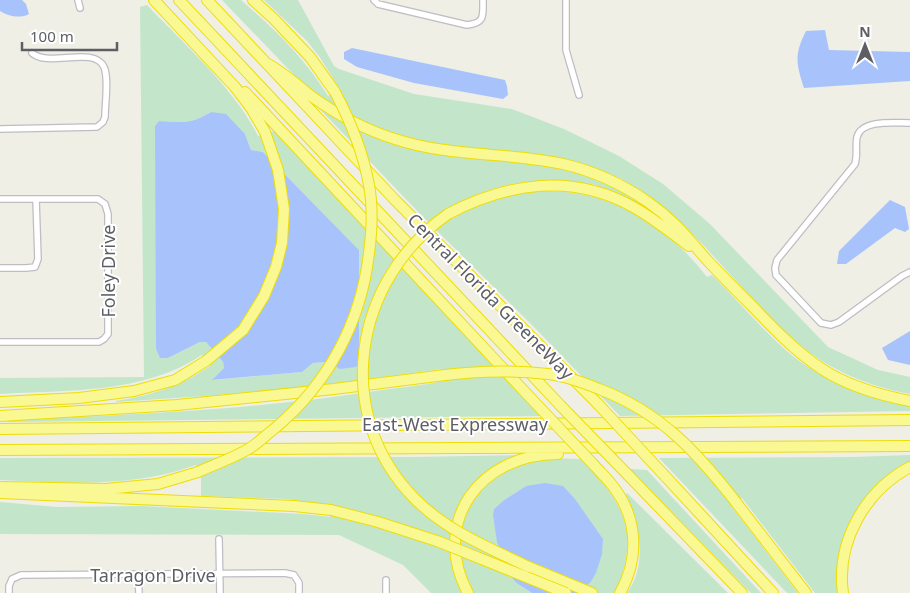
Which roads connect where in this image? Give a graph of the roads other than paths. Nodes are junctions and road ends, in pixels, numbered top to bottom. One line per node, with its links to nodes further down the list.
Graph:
1 (78, 0): 9 (street)
2 (154, 0): 10 (highway)
3 (179, 0): 46 (highway, Central Florida GreeneWay, bridge)
4 (207, 0): 12 (highway, Central Florida GreeneWay)
5 (253, 0): 31 (highway, bridge)
6 (374, 0): 7 (street)
7 (483, 0)
8 (566, 0): 13 (street)
9 (80, 8)
10 (200, 48): 23 (highway); 45 (highway, bridge)
11 (32, 53): 15 (street)
12 (266, 63): 18 (highway); 47 (highway, Central Florida GreeneWay, bridge)
13 (578, 95)
14 (910, 123): 20 (street)
15 (0, 129)
16 (0, 199): 17 (street, Foley Drive)
17 (36, 199): 19 (street); 21 (street, Foley Drive)
18 (708, 260): 22 (highway); 44 (highway, bridge)
19 (0, 268)
20 (910, 272)
21 (0, 342)
22 (910, 401)
23 (0, 402)
24 (0, 416): 48 (highway, bridge)
25 (910, 420): 26 (highway, East-West Expressway)
26 (0, 429)
27 (910, 446): 28 (highway, East-West Expressway)
28 (748, 447): 29 (highway, East-West Expressway); 42 (highway)
29 (0, 450)
30 (910, 467): 49 (highway)
31 (0, 487)
32 (0, 494): 43 (highway, bridge)
33 (219, 539): 35 (street)
34 (138, 574): 35 (street, Tarragon Drive); 37 (street, Tarragon Drive); 38 (street)
35 (219, 574): 39 (street); 40 (street, Tarragon Drive)
36 (386, 580): 41 (street)
37 (9, 593)
38 (138, 593)
39 (220, 593)
40 (299, 593)
41 (386, 593)
42 (468, 593)
43 (566, 593)
44 (592, 593)
45 (620, 593)
46 (742, 593)
47 (773, 593)
48 (806, 593)
49 (842, 593)

